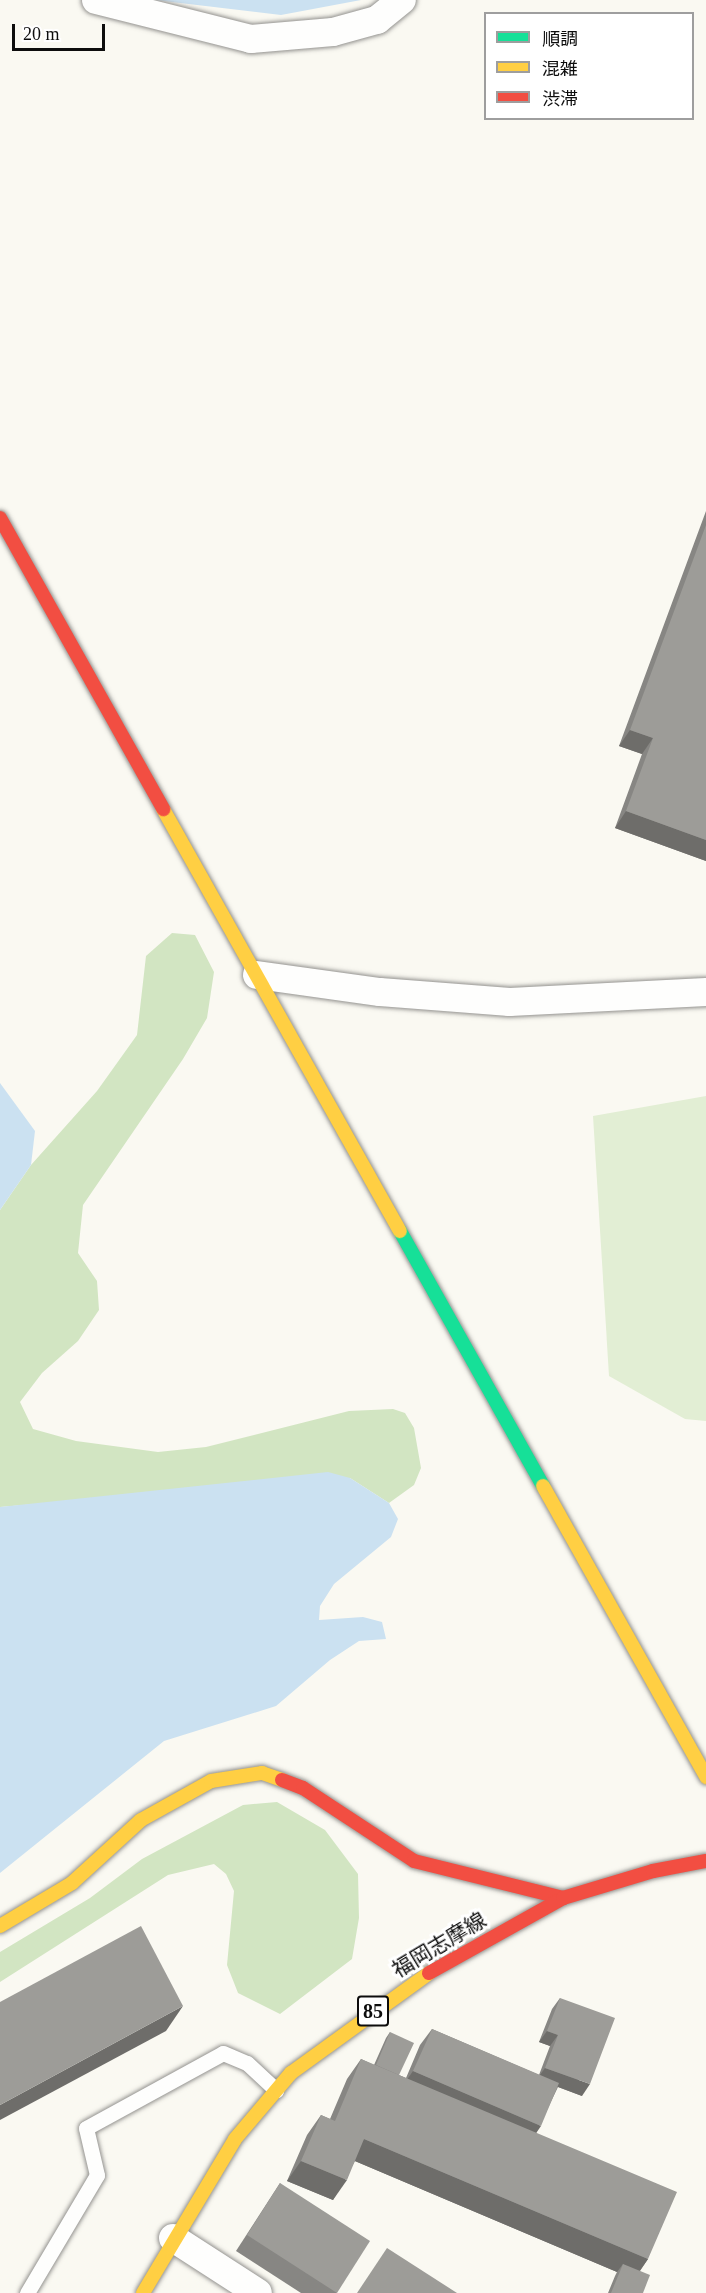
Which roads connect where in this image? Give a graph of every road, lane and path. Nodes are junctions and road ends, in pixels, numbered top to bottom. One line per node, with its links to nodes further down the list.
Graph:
1 (96, 0): 2 (street)
2 (402, 0)
3 (0, 518): 4 (street)
4 (257, 975): 5 (street); 6 (street)
5 (706, 992)
6 (706, 1777)
7 (706, 1861): 8 (street, 福岡志摩線 / 85)
8 (563, 1898): 9 (street); 10 (street, 福岡志摩線 / 85)
9 (0, 1926)
10 (276, 2090): 11 (street, 福岡志摩線 / 85); 12 (lane)
11 (173, 2238): 13 (street, 福岡志摩線 / 85); 14 (street)
12 (27, 2293)
13 (143, 2293)
14 (258, 2293)

